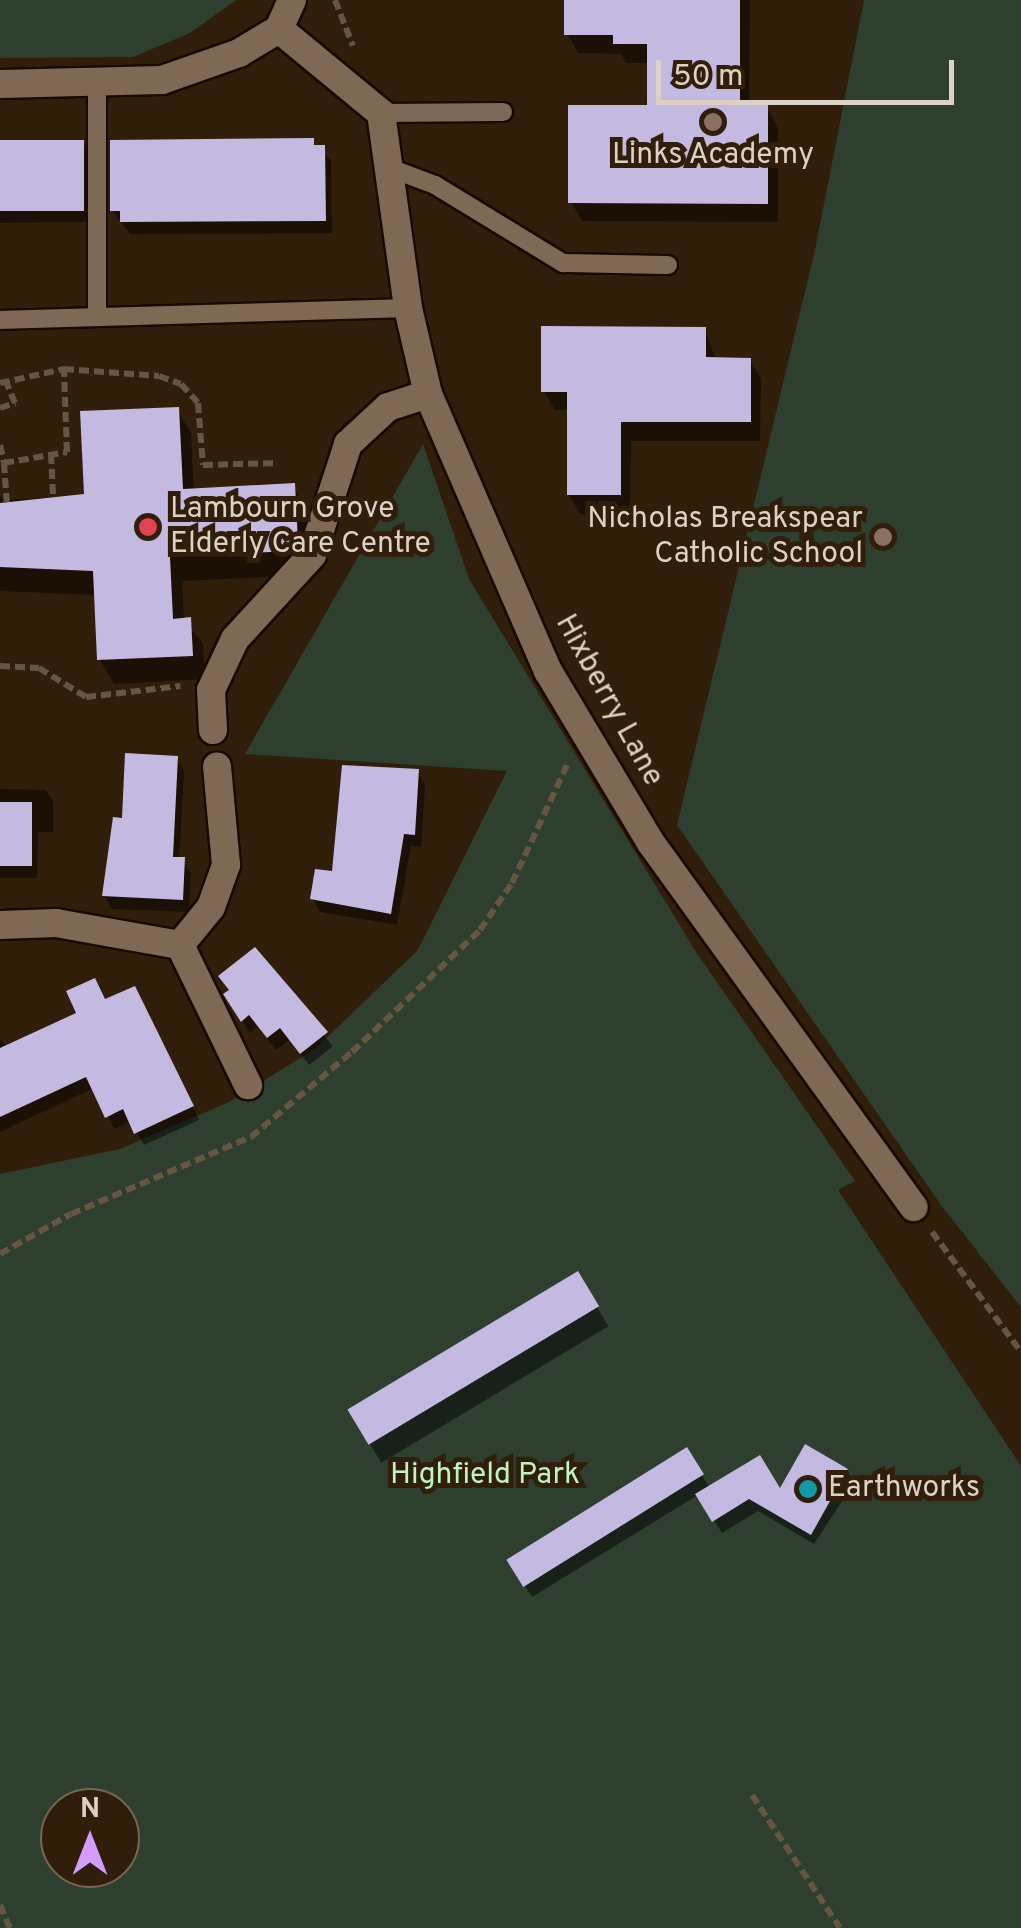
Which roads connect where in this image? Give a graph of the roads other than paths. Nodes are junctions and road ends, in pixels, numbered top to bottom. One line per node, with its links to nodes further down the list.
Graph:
1 (292, 0): 2 (street)
2 (279, 29): 3 (street); 6 (street)
3 (98, 83): 4 (street); 10 (lane)
4 (0, 84)
5 (503, 112): 6 (lane)
6 (381, 113): 7 (street, Hixberry Lane)
7 (387, 168): 8 (lane); 9 (street, Hixberry Lane)
8 (668, 265)
9 (408, 308): 10 (lane); 12 (street, Hixberry Lane)
10 (98, 317): 11 (lane)
11 (0, 320)
12 (428, 394): 13 (street); 18 (street, Hixberry Lane)
13 (213, 730)
14 (217, 766): 16 (street)
15 (0, 925): 16 (street)
16 (180, 944): 17 (street)
17 (248, 1085)
18 (914, 1207)

